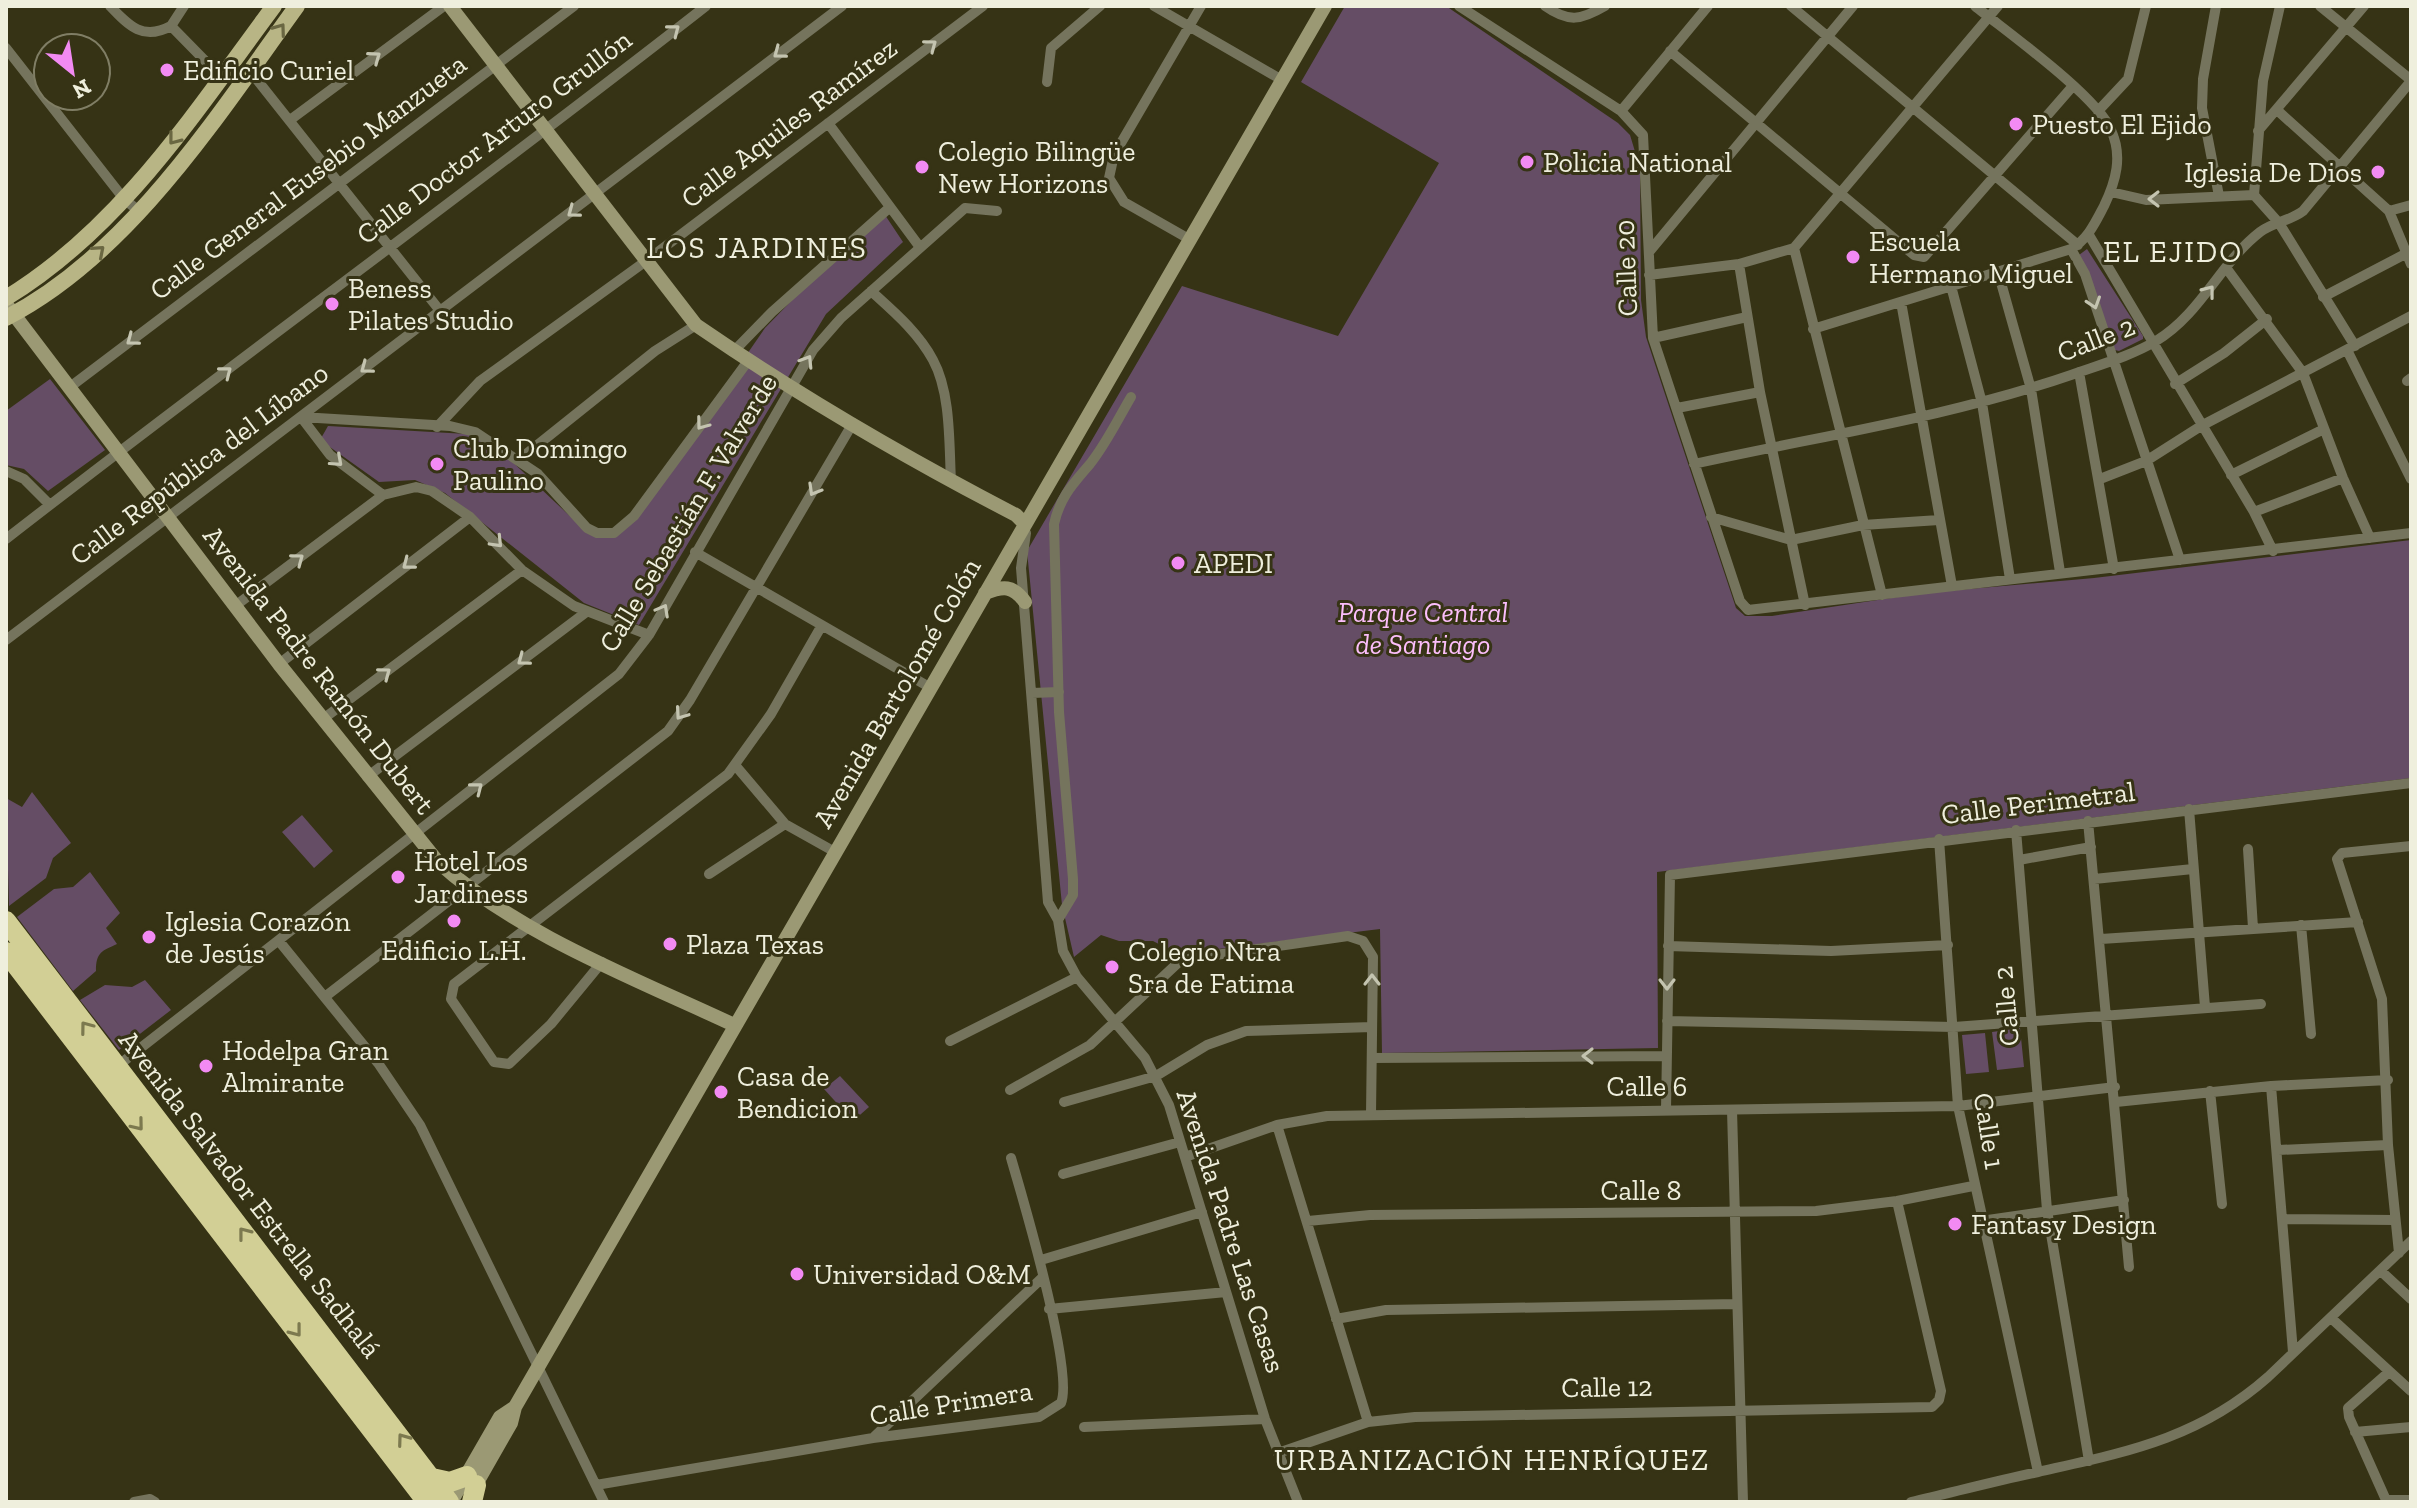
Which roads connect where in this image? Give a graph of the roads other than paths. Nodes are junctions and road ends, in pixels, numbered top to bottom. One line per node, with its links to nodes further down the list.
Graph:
1 (110, 6): 29 (street)
2 (184, 6): 29 (street)
3 (274, 6): 37 (main road)
4 (297, 6): 36 (main road, one-way to 4)
5 (444, 6): 46 (street, one-way to 5)
6 (450, 6): 35 (main road)
7 (574, 6): 35 (street, Calle General Eusebio Manzueta)
8 (706, 6): 49 (street, Calle Doctor Arturo Grullón, one-way to 8)
9 (842, 6): 56 (street, Calle República del Líbano, one-way to 56)
10 (983, 6): 48 (street, Calle Aquiles Ramírez, one-way to 10)
11 (1100, 6): 40 (street)
12 (1154, 6): 30 (street)
13 (1201, 6): 30 (street)
14 (1325, 6): 38 (main road, Avenida Bartolomé Colón)
15 (1459, 6): 44 (street, Calle 20)
16 (1545, 6): 17 (street)
17 (1605, 6)
18 (1708, 6): 34 (street)
19 (1791, 6): 32 (street)
20 (1853, 6): 32 (street)
21 (1975, 6): 28 (street)
22 (1998, 6): 28 (street)
23 (2146, 6): 45 (street)
24 (2216, 6): 58 (street)
25 (2280, 6): 50 (street)
26 (2320, 6): 31 (street)
27 (2364, 6): 31 (street)
28 (1988, 17): 41 (street); 42 (street)
29 (171, 26): 37 (street)
30 (1189, 26): 38 (street); 67 (street)
31 (2345, 28): 39 (street); 43 (street)
32 (1828, 37): 42 (street); 47 (street)
33 (6, 48): 59 (street)
34 (1670, 51): 44 (street); 47 (street)
35 (497, 66): 49 (main road); 53 (street, Calle General Eusebio Manzueta)
36 (250, 71): 46 (street); 62 (main road)
37 (221, 77): 59 (main road, one-way to 59)
38 (1282, 80): 67 (main road, Avenida Bartolomé Colón)
39 (2411, 81): 51 (street, Calle 2)
40 (1047, 82)
41 (2072, 87): 45 (street); 52 (street)
42 (1911, 106): 52 (street); 55 (street)
43 (2277, 110): 50 (street); 51 (street)
44 (1621, 111): 72 (street, Calle 20)
45 (2098, 111): 54 (street)
46 (290, 120): 53 (street)
47 (1757, 122): 55 (street); 72 (street)
48 (828, 123): 61 (street); 74 (street, Calle Aquiles Ramírez)
49 (547, 131): 56 (main road); 68 (street, Calle Doctor Arturo Grullón)
50 (2258, 131): 57 (street)
51 (2341, 166): 64 (street); 65 (street, Calle 2)
52 (1995, 177): 55 (street); 70 (street)
53 (339, 181): 68 (street); 99 (street, Calle General Eusebio Manzueta, one-way to 99)
54 (2111, 192): 58 (street, one-way to 54); 66 (street)
55 (1838, 193): 71 (street)
56 (596, 195): 74 (main road); 84 (street, Calle República del Líbano, one-way to 84)
57 (2254, 195): 58 (street); 65 (street)
58 (2219, 196)
59 (124, 199): 62 (street); 83 (main road)
60 (2411, 205): 64 (street)
61 (889, 208): 69 (street); 93 (street)
62 (139, 211): 83 (main road, one-way to 62)
63 (997, 211): 69 (street, Calle Sebastián F. Valverde)
64 (2389, 211): 73 (street)
65 (2279, 223): 76 (street, Calle 2); 81 (street)
66 (2089, 235): 70 (street); 91 (street)
67 (1189, 239): 124 (main road, Avenida Bartolomé Colón)
68 (390, 246): 84 (street); 114 (street, Calle Doctor Arturo Grullón, one-way to 68)
69 (919, 246): 80 (street, Calle Sebastián F. Valverde)
70 (2074, 247): 77 (street); 94 (street, one-way to 94)
71 (1794, 248): 75 (street); 89 (street)
72 (1649, 252): 78 (street, Calle 20)
73 (2409, 256): 81 (street)
74 (646, 261): 88 (main road); 110 (street, Calle Aquiles Ramírez)
75 (1739, 264): 78 (street); 86 (street)
76 (2227, 269): 87 (street); 91 (street, Calle 2, one-way to 76)
77 (1998, 272): 79 (street); 101 (street)
78 (1649, 275): 90 (street, Calle 20)
79 (1951, 286): 82 (street); 104 (street)
80 (871, 291): 100 (street, Calle Sebastián F. Valverde, one-way to 80); 123 (street)
81 (2323, 297): 92 (street)
82 (1901, 302): 89 (street); 106 (street)
83 (8, 308): 99 (main road, Avenida Padre Ramón Dubert)
84 (441, 312): 107 (street, Calle República del Líbano, one-way to 107)
85 (2411, 316): 92 (street)
86 (1747, 317): 90 (street); 102 (street)
87 (2267, 319): 97 (street); 98 (street)
88 (696, 325): 93 (main road); 115 (street)
89 (1813, 329): 112 (street)
90 (1653, 338): 105 (street, Calle 20)
91 (2152, 344): 94 (street, Calle 2); 98 (street)
92 (2351, 348): 97 (street); 122 (street)
93 (733, 352): 95 (main road)
94 (2112, 359): 96 (street, Calle 2); 116 (street)
95 (748, 361): 100 (main road); 115 (street, one-way to 115)
96 (2079, 372): 101 (street, Calle 2); 121 (street)
97 (2303, 373): 109 (street); 111 (street)
98 (2175, 384): 109 (street)
99 (70, 387): 114 (main road, Avenida Padre Ramón Dubert)
100 (791, 387): 108 (main road); 140 (street, Calle Sebastián F. Valverde)
101 (2031, 389): 104 (street, Calle 2); 144 (street)
102 (1760, 392): 105 (street); 113 (street)
103 (1131, 397): 125 (street)
104 (1982, 403): 106 (street, Calle 2); 145 (street)
105 (1677, 408): 117 (street, Calle 20)
106 (1921, 415): 112 (street, Calle 2); 132 (street)
107 (301, 417): 110 (street); 126 (street, one-way to 126); 129 (street, Calle República del Líbano)
108 (853, 423): 123 (main road); 147 (street, one-way to 147)
109 (2201, 426): 116 (street); 119 (street)
110 (437, 427): 115 (street)
111 (2324, 429): 119 (street); 120 (street)
112 (1839, 434): 113 (street, Calle 2); 134 (street)
113 (1775, 449): 117 (street, Calle 2); 138 (street)
114 (121, 454): 127 (street, Calle Doctor Arturo Grullón); 129 (main road, Avenida Padre Ramón Dubert)
115 (520, 459)
116 (2146, 461): 121 (street); 141 (street)
117 (1694, 464): 131 (street, Calle 20)
118 (6, 471): 127 (street)
119 (2231, 475): 128 (street)
120 (2343, 478): 128 (street); 136 (street)
121 (2100, 479): 142 (street)
122 (2411, 479)
123 (951, 481): 133 (main road)
124 (1050, 481): 125 (street); 133 (main road, Avenida Bartolomé Colón)
125 (1073, 481): 159 (street)
126 (383, 495): 130 (street); 152 (street, one-way to 126)
127 (50, 505): 137 (street, Calle Doctor Arturo Grullón)
128 (2254, 512): 139 (street)
129 (168, 517): 152 (main road, Avenida Padre Ramón Dubert); 156 (street, Calle República del Líbano)
130 (470, 517): 143 (street, one-way to 143); 157 (street, one-way to 157)
131 (1711, 517): 138 (street); 151 (street, Calle 20)
132 (1939, 520): 134 (street); 146 (street)
133 (1024, 523): 148 (main road, Avenida Bartolomé Colón); 150 (street, Avenida Padre Las Casas)
134 (1863, 525): 138 (street); 149 (street)
135 (2411, 533): 136 (street)
136 (2370, 538): 139 (street)
137 (6, 539)
138 (1791, 540): 151 (street)
139 (2273, 551): 141 (street)
140 (695, 552): 147 (street); 155 (street, Calle Sebastián F. Valverde, one-way to 140)
141 (2180, 560): 142 (street)
142 (2114, 569): 144 (street)
143 (522, 570): 153 (street); 161 (street, one-way to 143)
144 (2060, 572): 145 (street)
145 (2010, 579): 146 (street)
146 (1952, 586): 149 (street)
147 (757, 588): 154 (street); 179 (street, one-way to 179)
148 (985, 593): 150 (main road); 158 (main road, Avenida Bartolomé Colón)
149 (1882, 595): 151 (street)
150 (1025, 602): 160 (street, Avenida Padre Las Casas)
151 (1805, 605)
152 (235, 606): 157 (main road, Avenida Padre Ramón Dubert)
153 (585, 613): 155 (street); 163 (street, one-way to 163)
154 (822, 625): 158 (street); 162 (street)
155 (649, 635): 169 (street, Calle Sebastián F. Valverde, one-way to 155)
156 (6, 640)
157 (279, 664): 161 (main road, Avenida Padre Ramón Dubert)
158 (931, 688): 174 (main road, Avenida Bartolomé Colón)
159 (1059, 692): 160 (street); 180 (street)
160 (1032, 693): 180 (street, Avenida Padre Las Casas)
161 (323, 719): 163 (main road, Avenida Padre Ramón Dubert)
162 (735, 765): 167 (street); 184 (street)
163 (367, 777): 169 (main road, Avenida Padre Ramón Dubert)
164 (2411, 783): 165 (street, Calle Perimetral)
165 (2189, 809): 166 (street, Calle Perimetral); 176 (street)
166 (2088, 821): 168 (street, Calle Perimetral); 172 (street)
167 (785, 824): 174 (street); 177 (street)
168 (2016, 830): 170 (street, Calle Perimetral); 175 (street, Calle 2)
169 (415, 835): 179 (main road, Avenida Padre Ramón Dubert); 188 (street, Calle Sebastián F. Valverde)
170 (1939, 839): 189 (street, Calle 1); 190 (street, Calle Perimetral)
171 (2411, 846): 182 (street)
172 (2091, 847): 175 (street); 178 (street)
173 (2248, 849): 185 (street)
174 (835, 852): 200 (main road, Avenida Bartolomé Colón)
175 (2019, 860): 199 (street, Calle 2)
176 (2193, 869): 178 (street); 186 (street)
177 (709, 874)
178 (2094, 879): 187 (street)
179 (465, 886): 184 (main road, Avenida Padre Ramón Dubert); 194 (street)
180 (1058, 920): 193 (street, Avenida Padre Las Casas)
181 (6, 921): 208 (highway, Avenida Salvador Estrella Sadhalá, one-way to 181)
182 (2358, 922): 183 (street); 210 (street)
183 (2301, 925): 185 (street); 204 (street)
184 (530, 928): 192 (main road, Avenida Padre Ramón Dubert); 192 (street)
185 (2253, 928): 186 (street)
186 (2199, 932): 187 (street); 196 (street)
187 (2101, 939): 197 (street)
188 (279, 941): 194 (street); 208 (street, Calle Sebastián F. Valverde)
189 (1948, 945): 190 (street); 203 (street, Calle 1)
190 (1668, 946): 198 (street, one-way to 198)
191 (6, 952): 208 (highway, Avenida Salvador Estrella Sadhalá)
192 (602, 962): 200 (main road, Avenida Padre Ramón Dubert)
193 (1077, 977): 201 (street, Avenida Padre Las Casas); 205 (street)
194 (326, 996): 253 (street)
195 (2261, 1004): 196 (street)
196 (2205, 1007): 197 (street)
197 (2108, 1014): 199 (street); 212 (street)
198 (1667, 1021): 203 (street); 206 (street)
199 (2031, 1023): 203 (street); 215 (street, Calle 2)
200 (734, 1025): 253 (main road, Avenida Bartolomé Colón)
201 (1115, 1025): 202 (street, one-way to 201); 209 (street, Avenida Padre Las Casas); 213 (street)
202 (1372, 1027): 207 (street); 209 (street)
203 (1954, 1027): 218 (street, Calle 1)
204 (2311, 1034)
205 (950, 1041)
206 (1666, 1056): 207 (street, one-way to 207); 219 (street)
207 (1372, 1058): 221 (street)
208 (108, 1073): 268 (highway, Avenida Salvador Estrella Sadhalá)
209 (1156, 1076): 216 (street); 223 (street, Avenida Padre Las Casas)
210 (2388, 1080): 211 (street); 224 (street)
211 (2271, 1086): 214 (street); 225 (street)
212 (2115, 1087): 215 (street, Calle 6); 217 (street)
213 (1010, 1090)
214 (2210, 1091): 217 (street); 232 (street)
215 (2039, 1094): 218 (street, Calle 6); 233 (street, Calle 2)
216 (1064, 1102)
217 (2116, 1102): 230 (street)
218 (1958, 1106): 220 (street, Calle 6); 229 (street, Calle 1)
219 (1666, 1110): 220 (street, Calle 6); 221 (street, Calle 6)
220 (1732, 1110): 235 (street)
221 (1371, 1114): 222 (street, Calle 6)
222 (1277, 1125): 226 (street, Calle 6); 238 (street)
223 (1180, 1142): 226 (street, Avenida Padre Las Casas); 228 (street)
224 (2388, 1145): 225 (street); 237 (street)
225 (2278, 1150): 236 (street)
226 (1185, 1157): 234 (street, Avenida Padre Las Casas)
227 (1011, 1158): 242 (street, Calle Primera)
228 (1063, 1174)
229 (1973, 1186): 231 (street, Calle 8); 239 (street, Calle 1)
230 (2124, 1200): 233 (street); 243 (street)
231 (1897, 1201): 235 (street, Calle 8); 256 (street, Calle 12)
232 (2222, 1204)
233 (2047, 1210): 239 (street); 264 (street, Calle 2)
234 (1202, 1212): 242 (street); 246 (street, Avenida Padre Las Casas)
235 (1735, 1214): 238 (street, Calle 8); 248 (street)
236 (2283, 1219): 237 (street); 252 (street)
237 (2394, 1220): 241 (street)
238 (1308, 1221): 251 (street)
239 (1981, 1221): 265 (street, Calle 1)
240 (2411, 1241): 241 (street)
241 (2399, 1253): 244 (street)
242 (1041, 1260): 245 (street, Calle Primera)
243 (2129, 1267)
244 (2382, 1272): 247 (street); 250 (street)
245 (1042, 1278): 249 (street, Calle Primera); 262 (street)
246 (1226, 1292): 249 (street); 257 (street, Avenida Padre Las Casas)
247 (2411, 1299)
248 (1737, 1304): 251 (street); 256 (street)
249 (1049, 1309): 262 (street, Calle Primera)
250 (2331, 1318): 252 (street); 254 (street)
251 (1336, 1319): 258 (street)
252 (2293, 1352): 264 (street)
253 (537, 1370): 266 (street); 267 (main road, Avenida Bartolomé Colón)
254 (2389, 1372): 255 (street); 261 (street)
255 (2411, 1391)
256 (1738, 1410): 258 (street, Calle 12); 276 (street)
257 (1265, 1419): 259 (street); 263 (street, Avenida Padre Las Casas)
258 (1368, 1422): 263 (street, Calle 12)
259 (1084, 1427)
260 (2411, 1427): 261 (street)
261 (2355, 1432): 269 (street)
262 (873, 1438): 266 (street, Calle Primera)
263 (1278, 1453): 275 (street, Avenida Padre Las Casas)
264 (2089, 1461): 265 (street)
265 (2038, 1472): 277 (street)
266 (596, 1485): 274 (street)
267 (470, 1491): 268 (highway); 273 (main road, Avenida Bartolomé Colón)
268 (425, 1493): 273 (highway, Avenida Salvador Estrella Sadhalá)
269 (2386, 1500): 270 (street)
270 (2411, 1500)
271 (134, 1502): 272 (street)
272 (155, 1502)
273 (450, 1502)
274 (604, 1502)
275 (1298, 1502)
276 (1743, 1502)
277 (1911, 1502)

